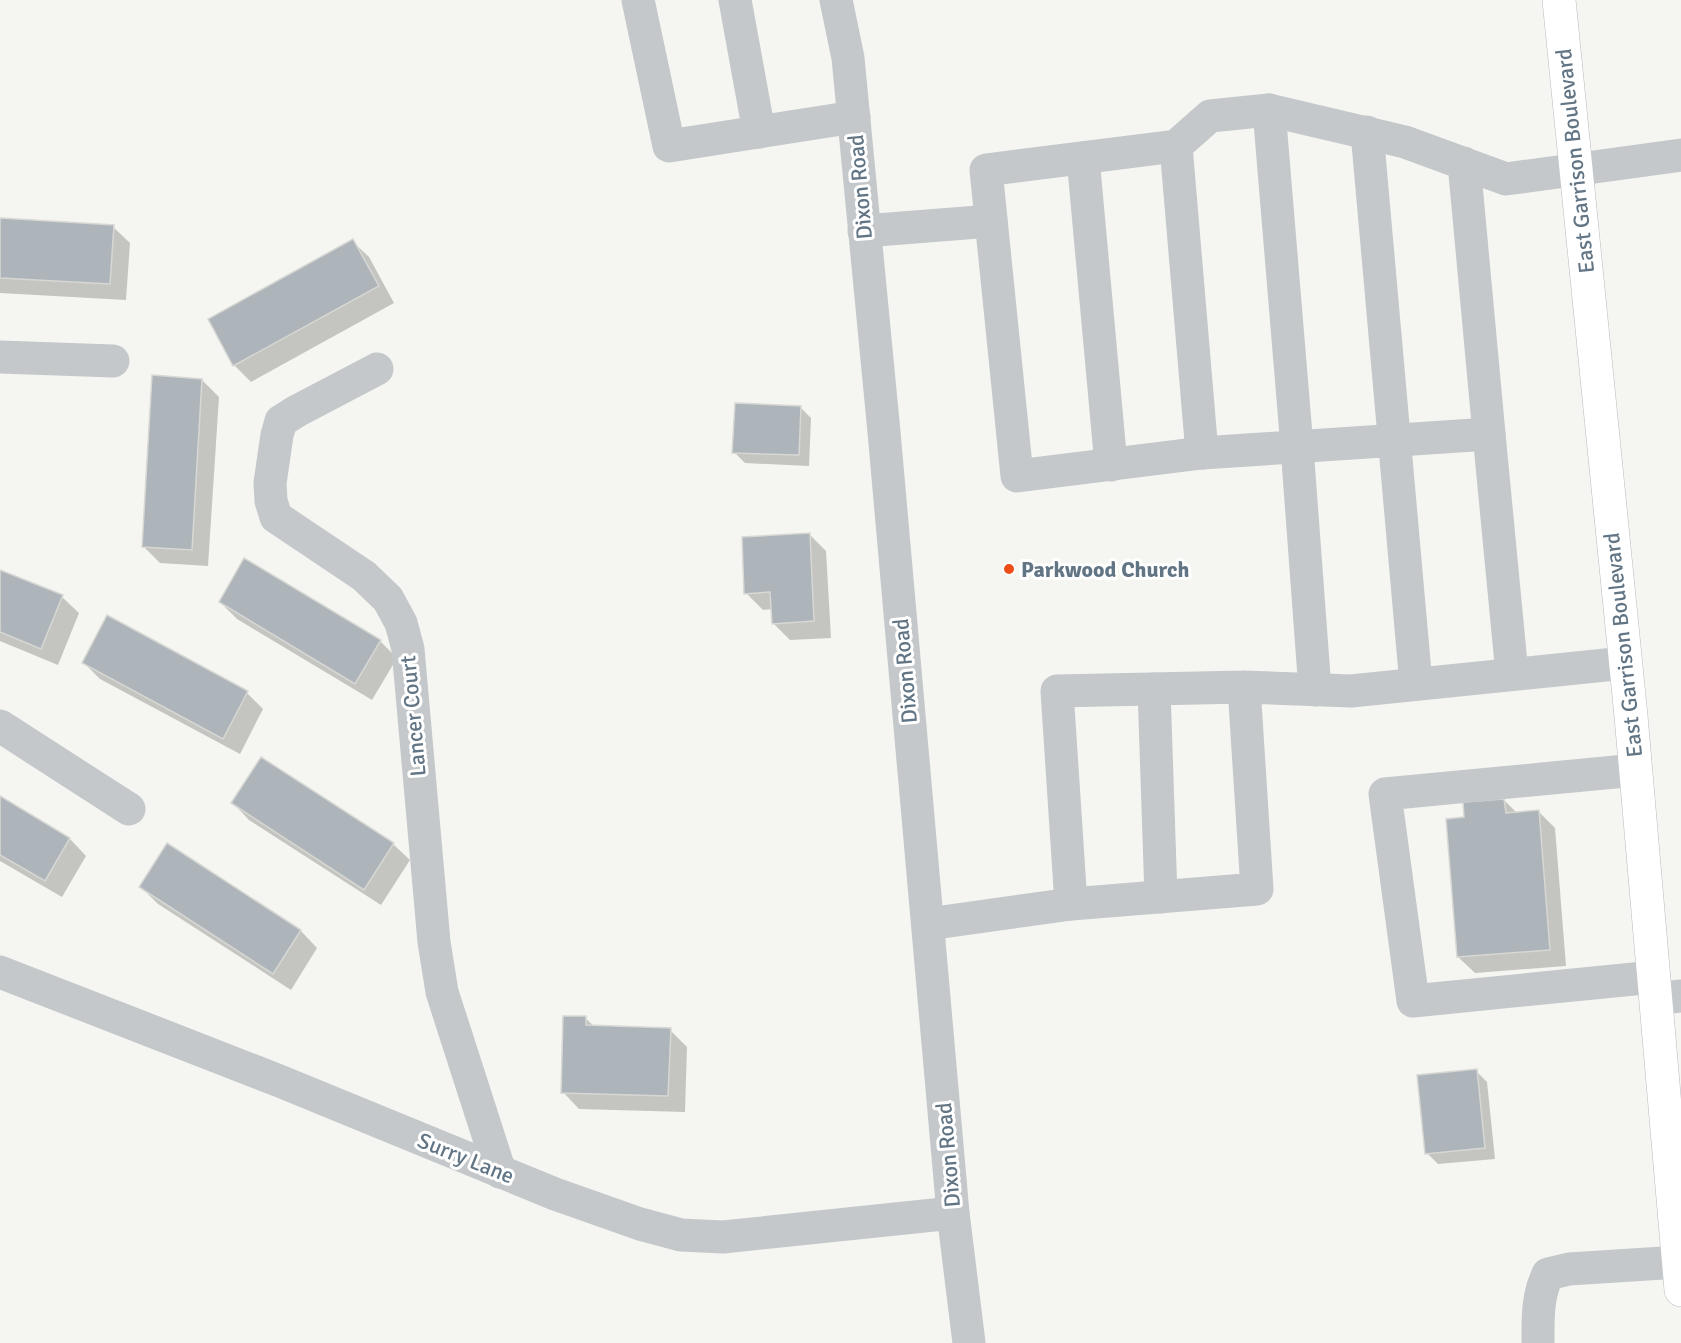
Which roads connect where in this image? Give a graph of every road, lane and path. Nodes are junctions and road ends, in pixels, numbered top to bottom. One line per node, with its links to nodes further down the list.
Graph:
1 (638, 0): 7 (street)
2 (735, 0): 7 (street)
3 (836, 0): 6 (street, Dixon Road)
4 (1559, 0): 13 (main road, East Garrison Boulevard)
5 (1269, 110): 8 (street); 9 (street); 21 (street)
6 (854, 117): 7 (street); 15 (street, Dixon Road)
7 (759, 132)
8 (1367, 132): 12 (street); 20 (street)
9 (1176, 146): 11 (street); 22 (street)
10 (1681, 155): 13 (street)
11 (1083, 158): 14 (street); 23 (street)
12 (1464, 163): 13 (street); 19 (street)
13 (1576, 169): 24 (main road, East Garrison Boulevard)
14 (991, 221): 15 (street); 23 (street)
15 (864, 231): 35 (street, Dixon Road)
16 (0, 357): 17 (street)
17 (113, 361)
18 (377, 369): 38 (street, Lancer Court)
19 (1489, 434): 20 (street); 25 (street)
20 (1395, 440): 21 (street); 26 (street)
21 (1298, 447): 22 (street); 29 (street)
22 (1202, 453): 23 (street)
23 (1111, 465)
24 (1625, 663): 25 (street); 31 (main road, East Garrison Boulevard)
25 (1512, 674): 26 (street)
26 (1416, 684): 29 (street)
27 (1244, 687): 28 (street); 29 (street); 33 (street)
28 (1154, 689): 33 (street); 34 (street)
29 (1315, 690)
30 (0, 726): 32 (street)
31 (1636, 770): 37 (main road, East Garrison Boulevard); 37 (street)
32 (129, 808)
33 (1161, 897): 34 (street)
34 (1071, 904): 35 (street)
35 (928, 924): 39 (street, Dixon Road)
36 (0, 972): 38 (street, Surry Lane)
37 (1664, 991): 40 (main road, East Garrison Boulevard)
38 (500, 1172): 39 (street, Surry Lane)
39 (953, 1213): 41 (street, Dixon Road)
40 (1680, 1276): 42 (street)
41 (969, 1343)
42 (1538, 1343)

